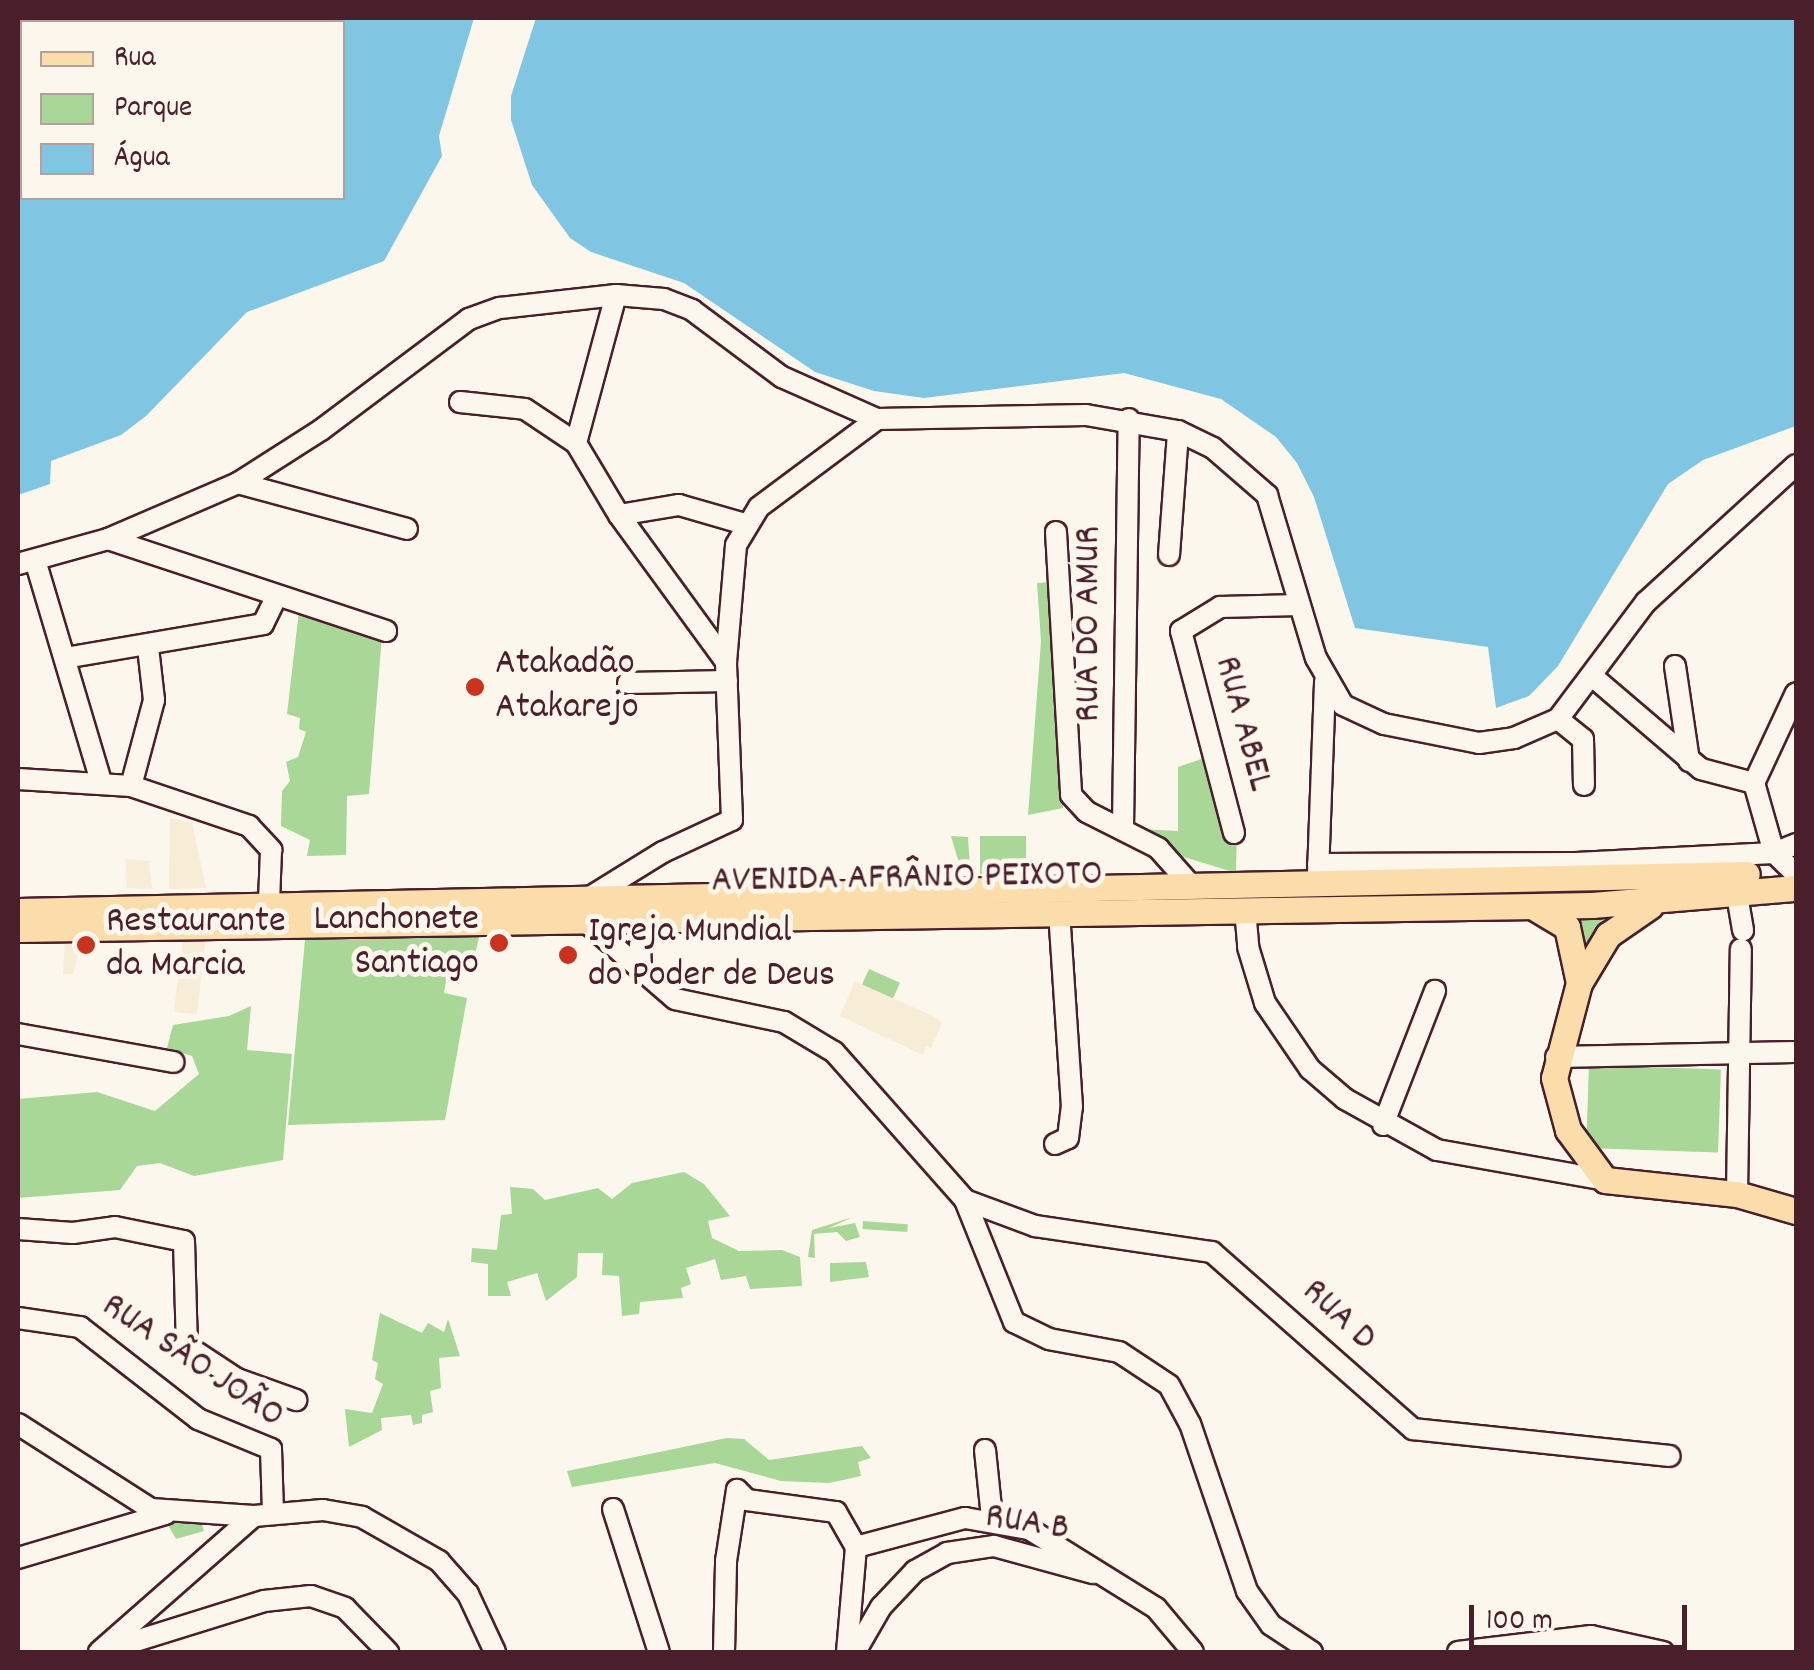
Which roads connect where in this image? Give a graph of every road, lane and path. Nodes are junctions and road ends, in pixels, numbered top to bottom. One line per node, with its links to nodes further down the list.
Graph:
1 (616, 295): 3 (street); 6 (street); 8 (street)
2 (460, 402): 6 (street)
3 (877, 418): 4 (street); 10 (street)
4 (1130, 420): 5 (street); 34 (street, RUA DO AMUR)
5 (1178, 431): 14 (street); 17 (street)
6 (576, 442): 9 (street)
7 (1796, 465): 23 (street)
8 (238, 482): 11 (street); 13 (street)
9 (619, 515): 10 (street); 22 (street)
10 (745, 524): 22 (street)
11 (407, 528)
12 (1056, 532): 34 (street)
13 (108, 538): 15 (street); 16 (street)
14 (1169, 554)
15 (26, 562): 20 (street)
16 (276, 597): 18 (street); 19 (street)
17 (1299, 605): 24 (street); 35 (street, RUA ABEL)
18 (386, 631)
19 (148, 647): 20 (street); 33 (street)
20 (66, 658): 30 (street)
21 (1675, 666): 28 (street)
22 (727, 671): 25 (street); 46 (street)
23 (1592, 676): 27 (street); 28 (street)
24 (1325, 681): 27 (street); 38 (street)
25 (628, 683)
26 (1796, 694): 31 (street)
27 (1558, 719): 32 (street)
28 (1689, 760): 31 (street)
29 (18, 779): 30 (street)
30 (101, 781): 33 (street)
31 (1754, 784): 37 (street)
32 (1584, 785)
33 (131, 786): 44 (street)
34 (1123, 828): 41 (street)
35 (1234, 833)
36 (1796, 844): 37 (street)
37 (1774, 853): 38 (street); 40 (street)
38 (1318, 874): 39 (main road, AVENIDA AFRÂNIO PEIXOTO); 41 (main road, AVENIDA AFRÂNIO PEIXOTO)
39 (1591, 877): 40 (main road, AVENIDA AFRÂNIO PEIXOTO); 48 (main road)
40 (1796, 878): 42 (main road, AVENIDA AFRÂNIO PEIXOTO)
41 (1189, 882): 46 (main road, AVENIDA AFRÂNIO PEIXOTO)
42 (1736, 889): 43 (main road, AVENIDA AFRÂNIO PEIXOTO); 60 (street)
43 (1670, 900): 48 (main road, AVENIDA AFRÂNIO PEIXOTO); 54 (main road)
44 (270, 902): 46 (main road, AVENIDA AFRÂNIO PEIXOTO); 49 (main road, AVENIDA AFRÂNIO PEIXOTO)
45 (1528, 906): 47 (main road, AVENIDA AFRÂNIO PEIXOTO); 48 (main road, AVENIDA AFRÂNIO PEIXOTO); 52 (main road)
46 (584, 908): 51 (main road, AVENIDA AFRÂNIO PEIXOTO); 53 (main road, AVENIDA AFRÂNIO PEIXOTO); 55 (street)
47 (1245, 909): 50 (main road, AVENIDA AFRÂNIO PEIXOTO); 63 (street)
48 (1592, 909): 52 (main road); 54 (main road)
49 (18, 911)
50 (1059, 912): 51 (main road, AVENIDA AFRÂNIO PEIXOTO); 64 (street)
51 (657, 923): 55 (street)
52 (1567, 927): 56 (main road)
53 (18, 929)
54 (1608, 935): 56 (main road)
55 (641, 966): 67 (street)
56 (1579, 983): 61 (main road)
57 (1434, 991): 63 (street)
58 (18, 1034): 62 (street)
59 (1796, 1052): 60 (street)
60 (1738, 1054): 61 (street); 66 (street)
61 (1556, 1057): 65 (main road)
62 (174, 1062)
63 (1384, 1124): 65 (street)
64 (1055, 1144)
65 (1605, 1180): 66 (main road)
66 (1737, 1194): 68 (main road)
67 (965, 1200): 74 (street, RUA D); 92 (street)
68 (1796, 1211)
69 (18, 1229): 71 (street)
70 (18, 1318): 77 (street, RUA SÃO JOÃO)
71 (296, 1400)
72 (18, 1424): 76 (street)
73 (985, 1450): 78 (street)
74 (1670, 1456)
75 (613, 1509): 87 (street)
76 (166, 1514): 77 (street); 82 (street)
77 (264, 1515): 84 (street); 86 (street)
78 (992, 1518): 79 (street, RUA B); 80 (street, RUA B)
79 (1033, 1530): 81 (street); 83 (street, RUA B)
80 (856, 1547): 88 (street); 89 (street)
81 (1027, 1553): 83 (street, RUA B); 90 (street, RUA B)
82 (18, 1558)
83 (1114, 1580): 91 (street, RUA B)
84 (100, 1652): 85 (street)
85 (388, 1652)
86 (496, 1652)
87 (659, 1652)
88 (724, 1652)
89 (847, 1652)
90 (855, 1652)
91 (1193, 1652)
92 (1312, 1652)
93 (1458, 1652): 94 (street)
94 (1663, 1652)

